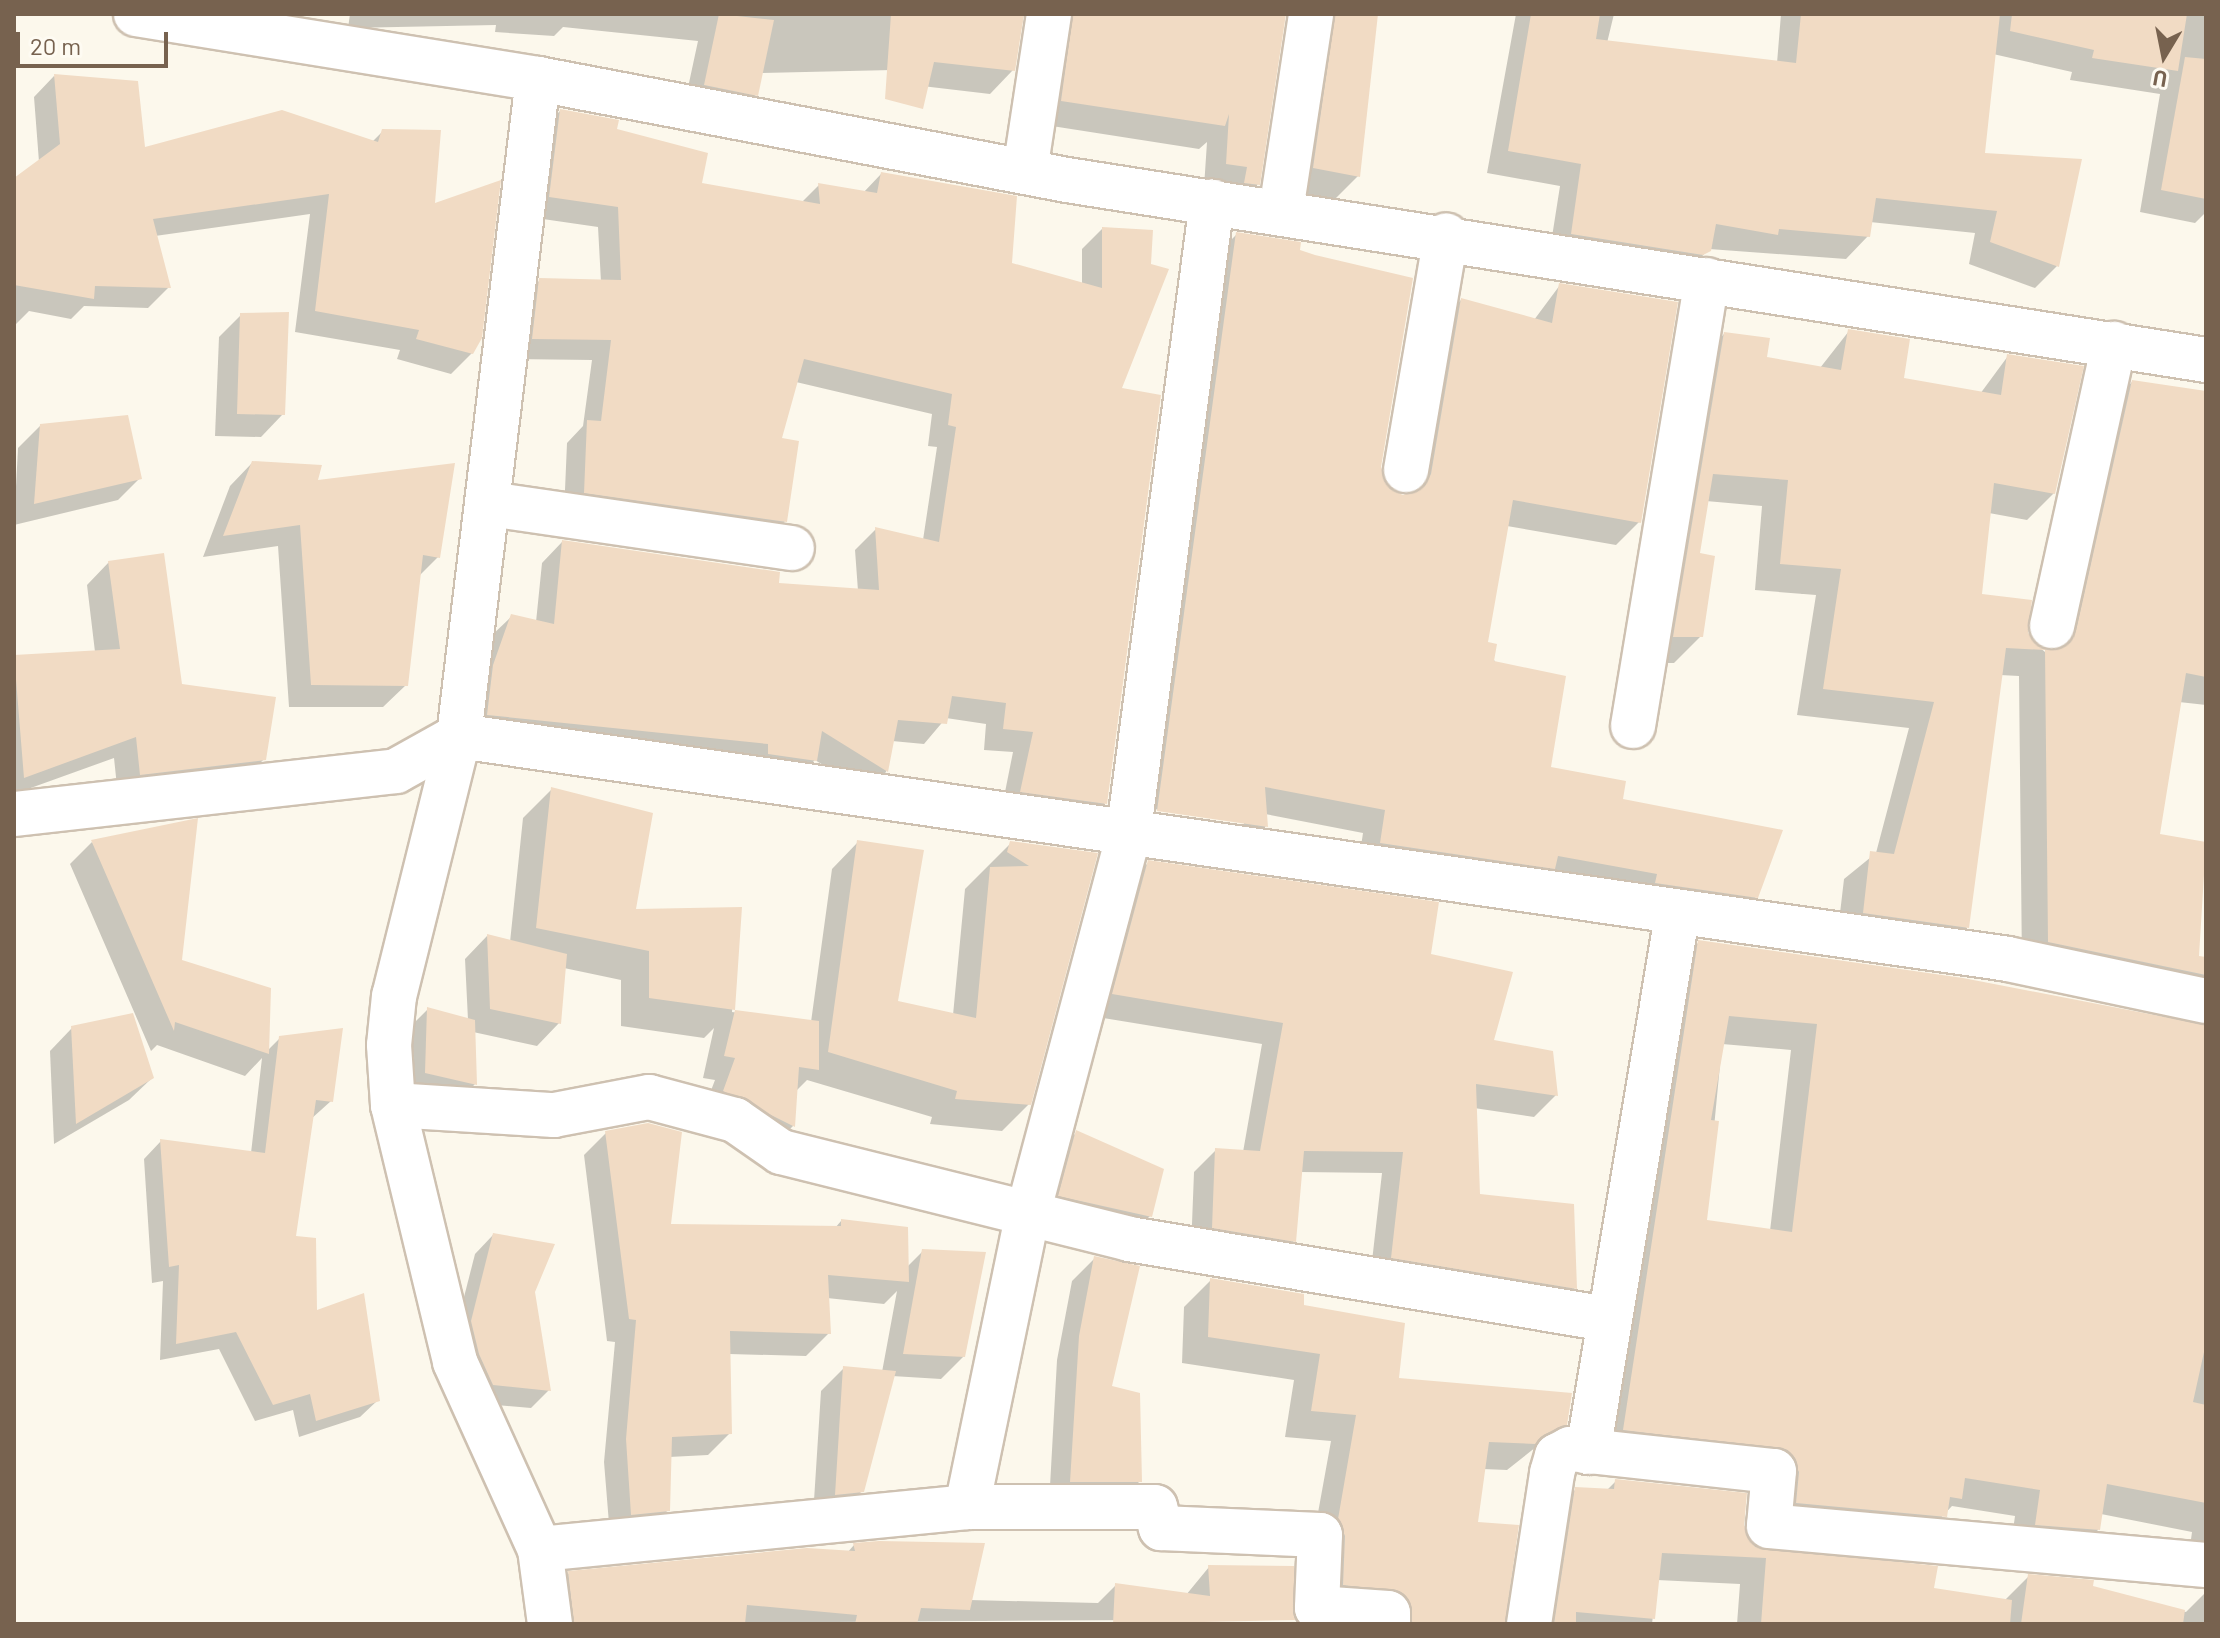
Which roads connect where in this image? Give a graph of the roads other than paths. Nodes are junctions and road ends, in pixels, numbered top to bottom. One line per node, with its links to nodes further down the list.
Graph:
1 (136, 14): 4 (street)
2 (1049, 14): 6 (street)
3 (1311, 14): 8 (street)
4 (297, 27): 5 (street)
5 (538, 79): 6 (street); 14 (street)
6 (1025, 171): 7 (street)
7 (1212, 202): 8 (street); 20 (street)
8 (1281, 211): 9 (street)
9 (1446, 235): 10 (street); 13 (street)
10 (1707, 280): 11 (street); 17 (street)
11 (2114, 344): 12 (street); 16 (street)
12 (2206, 360)
13 (1406, 470)
14 (489, 504): 15 (street); 18 (street)
15 (792, 548)
16 (2052, 626)
17 (1633, 726)
18 (459, 736): 19 (street); 20 (street); 23 (street)
19 (14, 814)
20 (1128, 837): 21 (street); 24 (street)
21 (1677, 916): 22 (street); 25 (street)
22 (2206, 1001)
23 (393, 1105): 24 (street); 28 (street)
24 (1028, 1213): 25 (street); 27 (street)
25 (1607, 1319): 26 (street)
26 (1588, 1452): 29 (street); 32 (street)
27 (967, 1507): 28 (street); 31 (street)
28 (540, 1549): 30 (street)
29 (2206, 1565)
30 (550, 1624)
31 (1388, 1624)
32 (1529, 1624)

